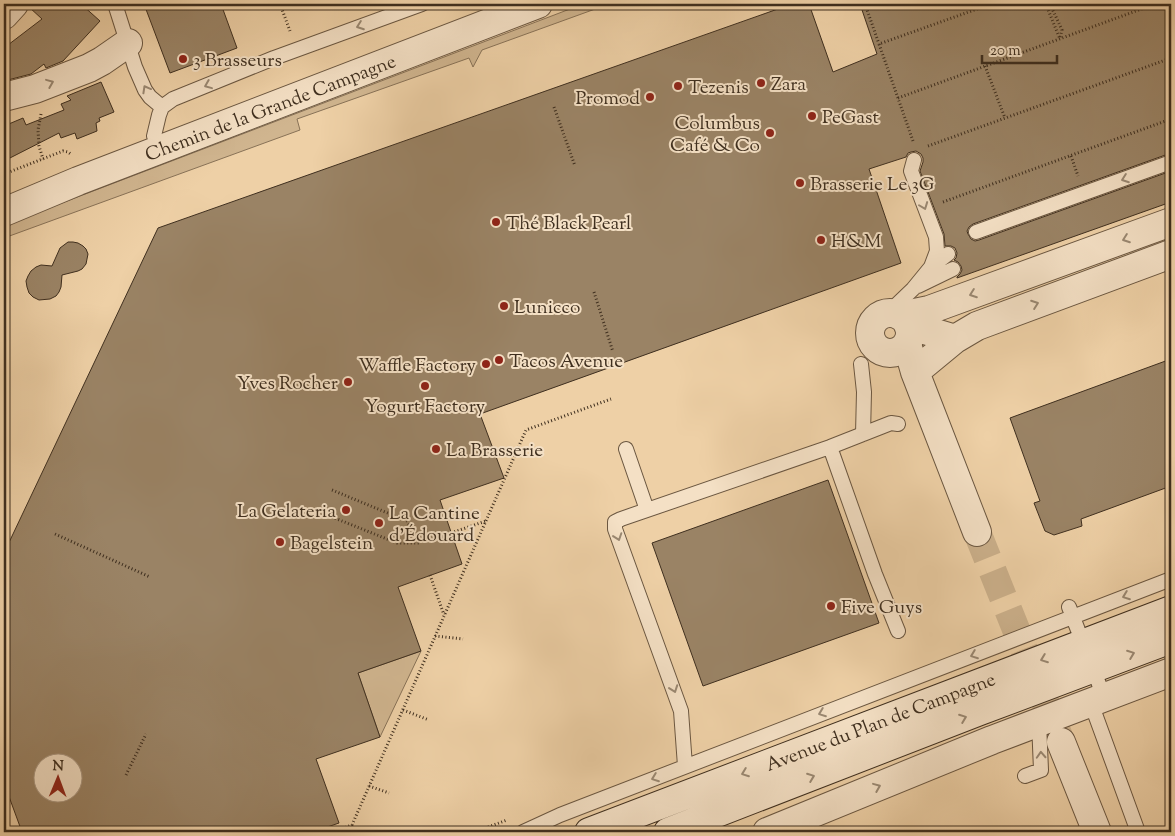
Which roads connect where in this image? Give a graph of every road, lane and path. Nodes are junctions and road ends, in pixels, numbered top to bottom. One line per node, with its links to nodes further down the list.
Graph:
1 (14, 4): 12 (street)
2 (115, 4): 14 (lane)
3 (280, 4): 16 (path)
4 (422, 4): 16 (lane, one-way to 16)
5 (505, 4): 26 (street, Chemin de la Grande Campagne)
6 (538, 4): 39 (street, Chemin de la Grande Campagne)
7 (865, 4): 15 (path)
8 (991, 4): 15 (path)
9 (1050, 4): 13 (path)
10 (1155, 4): 13 (path)
11 (1047, 7): 13 (path)
12 (4, 15)
13 (1060, 39): 18 (path)
14 (128, 43): 19 (street, one-way to 14); 22 (lane, one-way to 14)
15 (879, 44): 21 (path)
16 (297, 50): 22 (lane, one-way to 22)
17 (1171, 58): 24 (path)
18 (985, 66): 21 (path); 24 (path)
19 (35, 89): 20 (street); 31 (path)
20 (4, 97)
21 (898, 98): 27 (path)
22 (162, 107): 26 (lane)
23 (554, 107): 34 (path)
24 (1004, 118): 28 (path)
25 (1171, 119): 29 (path)
26 (154, 136): 37 (street, Chemin de la Grande Campagne)
27 (914, 142)
28 (926, 147)
29 (1071, 156): 36 (path); 38 (path)
30 (74, 157): 31 (path)
31 (43, 159): 35 (path)
32 (914, 160): 44 (lane, one-way to 44)
33 (1171, 162): 41 (lane, one-way to 41)
34 (575, 166)
35 (4, 174)
36 (1079, 177)
37 (4, 198)
38 (941, 203)
39 (4, 212)
40 (1171, 222): 48 (street, one-way to 48)
41 (976, 232)
42 (948, 254): 44 (lane)
43 (1171, 254): 49 (street, one-way to 43)
44 (931, 268): 46 (lane)
45 (953, 269): 46 (lane)
46 (913, 288): 48 (lane)
47 (594, 292): 50 (path)
48 (898, 330): 49 (street); 52 (street)
49 (955, 339): 52 (street)
50 (613, 352)
51 (861, 364): 55 (lane)
52 (915, 372): 62 (street)
53 (611, 399): 61 (path)
54 (898, 424): 55 (lane)
55 (864, 434): 56 (lane)
56 (830, 447): 59 (lane); 71 (lane)
57 (626, 449): 59 (lane)
58 (332, 490): 60 (path)
59 (646, 510): 84 (lane, one-way to 84)
60 (322, 513)
61 (486, 521): 63 (path); 70 (path)
62 (977, 532)
63 (451, 533)
64 (55, 534): 66 (path)
65 (430, 575): 70 (path)
66 (150, 577)
67 (1171, 579): 69 (lane, one-way to 69)
68 (1171, 610): 75 (street, Avenue du Plan de Campagne)
69 (1071, 612): 75 (lane); 84 (lane, one-way to 84)
70 (444, 616): 72 (path)
71 (898, 631)
72 (436, 636): 73 (path); 79 (path)
73 (463, 639)
74 (1171, 639): 76 (street, Avenue du Plan de Campagne, one-way to 74)
75 (1083, 643): 76 (lane); 93 (street, Avenue du Plan de Campagne, one-way to 93)
76 (1093, 669): 78 (lane); 94 (street, Avenue du Plan de Campagne, one-way to 76)
77 (1171, 672): 78 (street)
78 (1097, 700): 81 (street); 97 (lane)
79 (403, 710): 80 (path); 87 (path)
80 (429, 720)
81 (1039, 722): 86 (lane, one-way to 81); 95 (street, one-way to 81)
82 (146, 734): 85 (path)
83 (1061, 742): 96 (street)
84 (685, 766): 92 (lane, one-way to 92)
85 (126, 775)
86 (1025, 776)
87 (369, 786): 88 (path); 89 (path)
88 (389, 793)
89 (352, 825): 90 (path); 91 (path)
90 (332, 832)
91 (357, 832)
92 (523, 832)
93 (589, 832)
94 (668, 832)
95 (767, 832)
96 (1097, 832)
97 (1138, 832)

